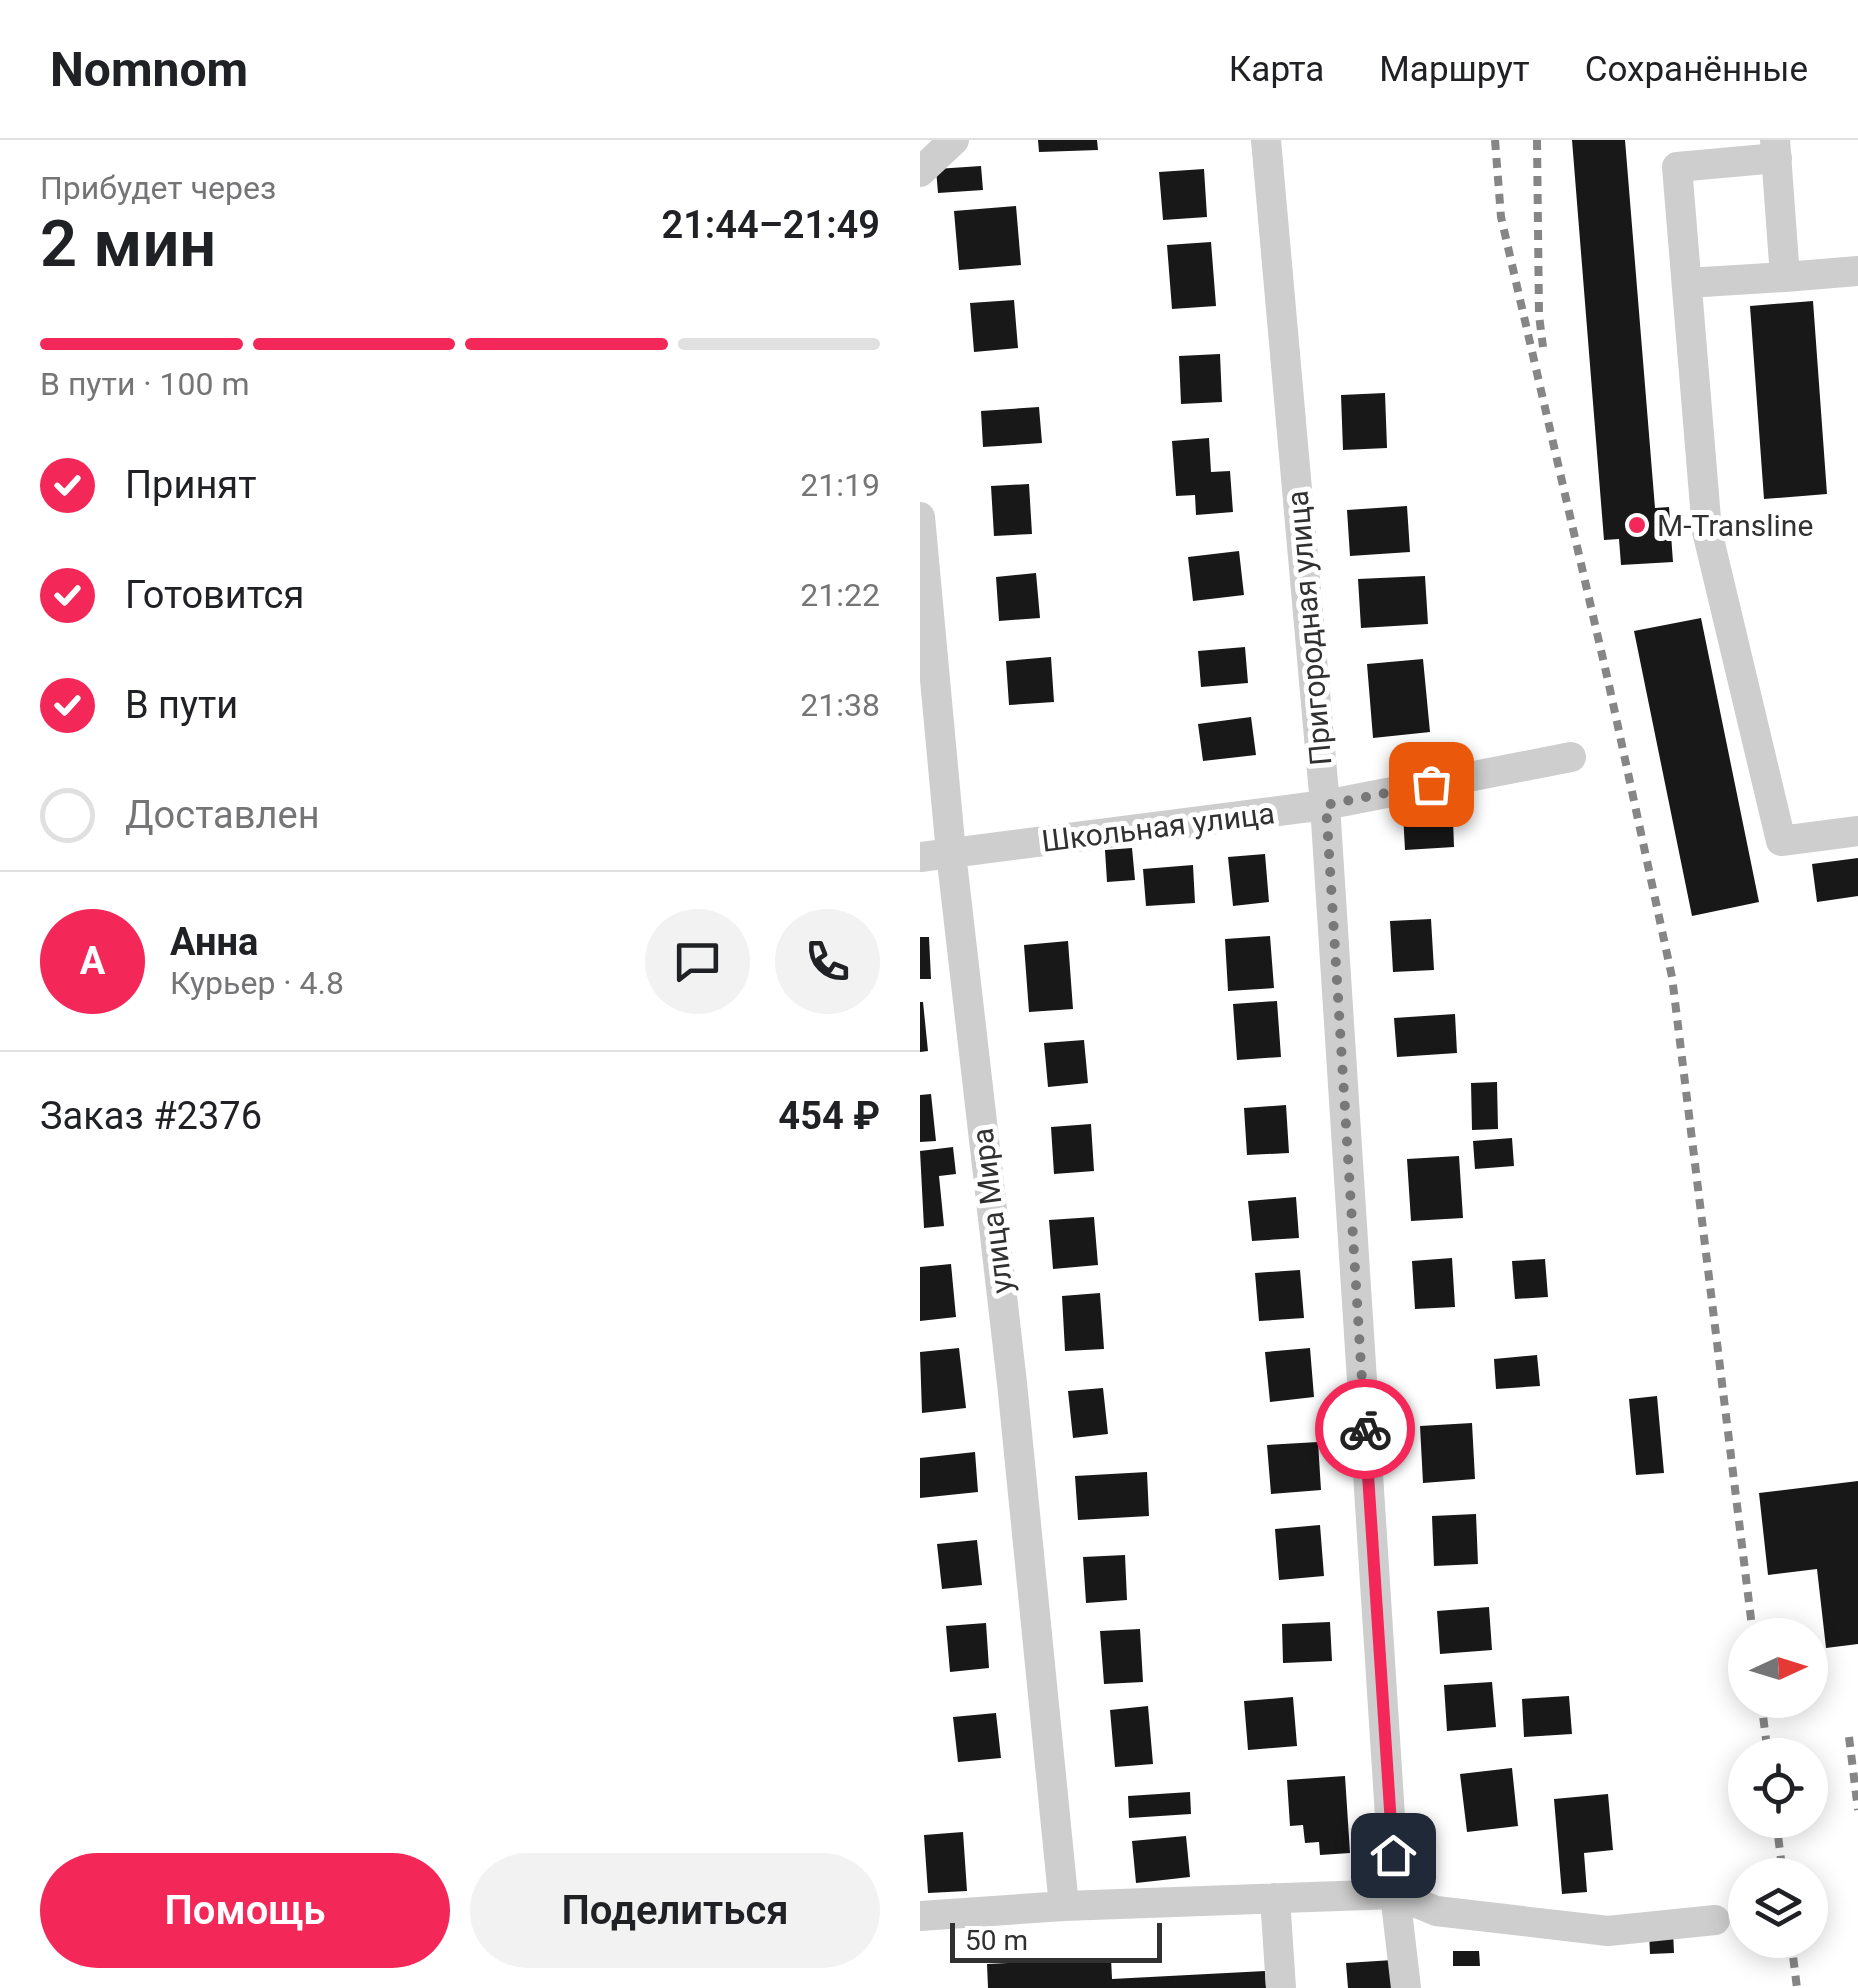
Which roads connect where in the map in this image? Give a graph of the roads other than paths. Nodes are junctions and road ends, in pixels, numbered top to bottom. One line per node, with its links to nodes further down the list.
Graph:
1 (954, 140): 4 (street)
2 (1266, 140): 10 (street, Пригородная улица)
3 (1776, 149): 6 (street); 7 (street)
4 (920, 172)
5 (1858, 272): 6 (street)
6 (1784, 276): 7 (street)
7 (1687, 284): 11 (street)
8 (920, 516): 12 (street, улица Мира)
9 (1571, 757): 10 (street, Школьная улица)
10 (1326, 805): 12 (street, Школьная улица); 14 (street, Пригородная улица)
11 (1858, 832)
12 (951, 853): 13 (street, Школьная улица); 16 (street, улица Мира)
13 (920, 857)
14 (1395, 1894): 15 (street); 18 (street); 20 (street, Пригородная улица)
15 (1275, 1898): 16 (street); 19 (street)
16 (1064, 1906): 17 (street)
17 (920, 1916)
18 (1715, 1920)
19 (1281, 1988)
20 (1406, 1988)

